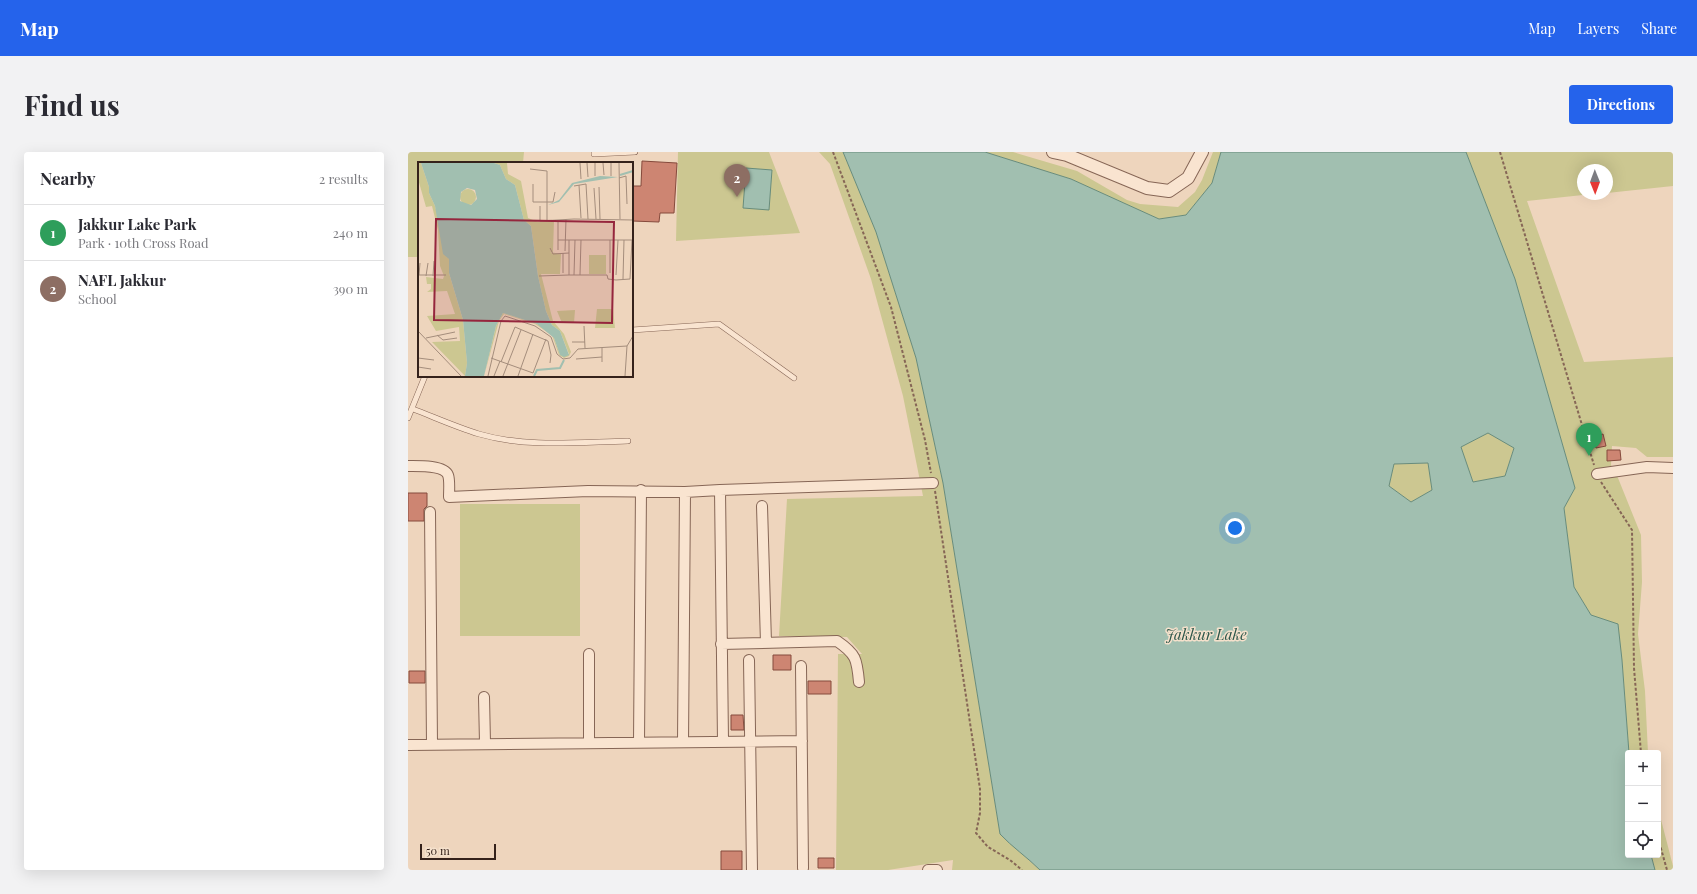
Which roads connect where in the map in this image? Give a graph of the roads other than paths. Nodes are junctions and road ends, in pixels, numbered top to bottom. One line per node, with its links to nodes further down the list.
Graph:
1 (594, 152): 2 (lane)
2 (635, 152)
3 (1053, 152): 4 (street)
4 (1202, 152)
5 (633, 330): 7 (lane)
6 (425, 377): 8 (lane)
7 (794, 378)
8 (413, 409): 9 (lane); 10 (lane)
9 (408, 418)
10 (628, 441)
11 (408, 466): 15 (street)
12 (1673, 468): 13 (street)
13 (1597, 474)
14 (933, 483): 16 (street)
15 (640, 490): 17 (street); 29 (street)
16 (720, 490): 17 (street); 21 (street)
17 (685, 492): 30 (street)
18 (762, 506): 20 (street)
19 (430, 512): 34 (street)
20 (766, 643): 21 (street); 25 (street)
21 (721, 644): 31 (street)
22 (588, 654): 33 (street)
23 (749, 660): 27 (street)
24 (801, 666): 28 (street)
25 (859, 682)
26 (484, 697): 32 (street)
27 (750, 741): 28 (street); 31 (street); 37 (street)
28 (802, 741): 36 (street)
29 (639, 742): 30 (street); 33 (street)
30 (683, 742): 31 (street)
31 (723, 742)
32 (485, 743): 33 (street); 34 (street)
33 (589, 743)
34 (432, 744): 35 (street)
35 (408, 745)
36 (803, 868)
37 (752, 870)
38 (928, 870): 39 (street)
39 (937, 870)

